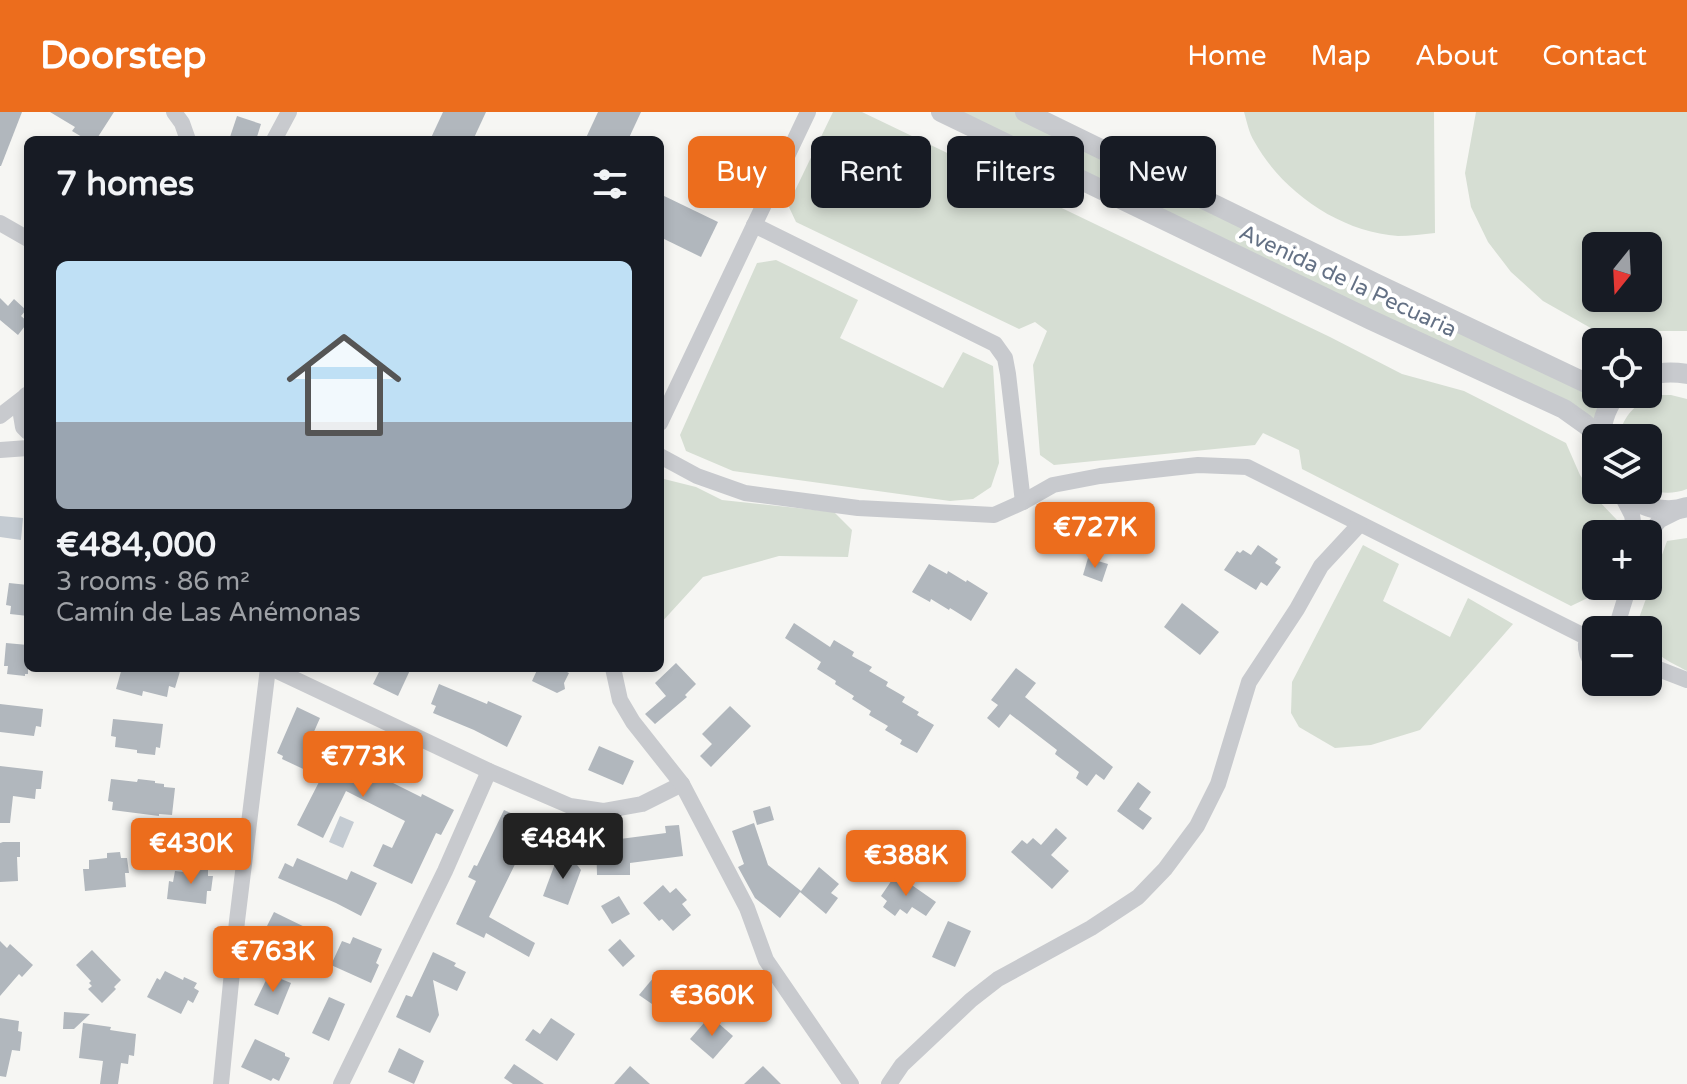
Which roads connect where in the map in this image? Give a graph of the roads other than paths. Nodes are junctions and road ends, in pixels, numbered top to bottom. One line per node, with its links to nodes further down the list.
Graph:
1 (174, 112): 6 (street)
2 (289, 112): 7 (street)
3 (808, 112): 9 (street)
4 (941, 112): 18 (street, Avenida de la Pecuaria)
5 (1025, 112): 13 (street, Avenida de la Pecuaria)
6 (187, 136)
7 (276, 136)
8 (0, 223): 10 (street)
9 (754, 225): 16 (street); 23 (street)
10 (24, 237)
11 (1662, 374): 12 (street)
12 (1687, 374)
13 (1582, 381)
14 (24, 396): 17 (street)
15 (24, 404): 19 (street)
16 (664, 415)
17 (0, 416)
18 (1585, 424)
19 (24, 428)
20 (24, 448): 21 (street)
21 (0, 450)
22 (664, 458): 23 (street)
23 (1023, 502): 27 (street)
24 (1641, 504): 25 (street)
25 (1684, 508): 26 (street)
26 (1660, 520)
27 (1359, 525): 28 (street); 39 (street)
28 (1582, 635)
29 (1662, 670): 33 (street)
30 (268, 672): 36 (street)
31 (278, 672): 34 (street)
32 (613, 672): 35 (street)
33 (1687, 680)
34 (489, 771): 35 (street); 37 (street)
35 (682, 784): 38 (street)
36 (221, 1084)
37 (341, 1084)
38 (851, 1084)
39 (889, 1084)

